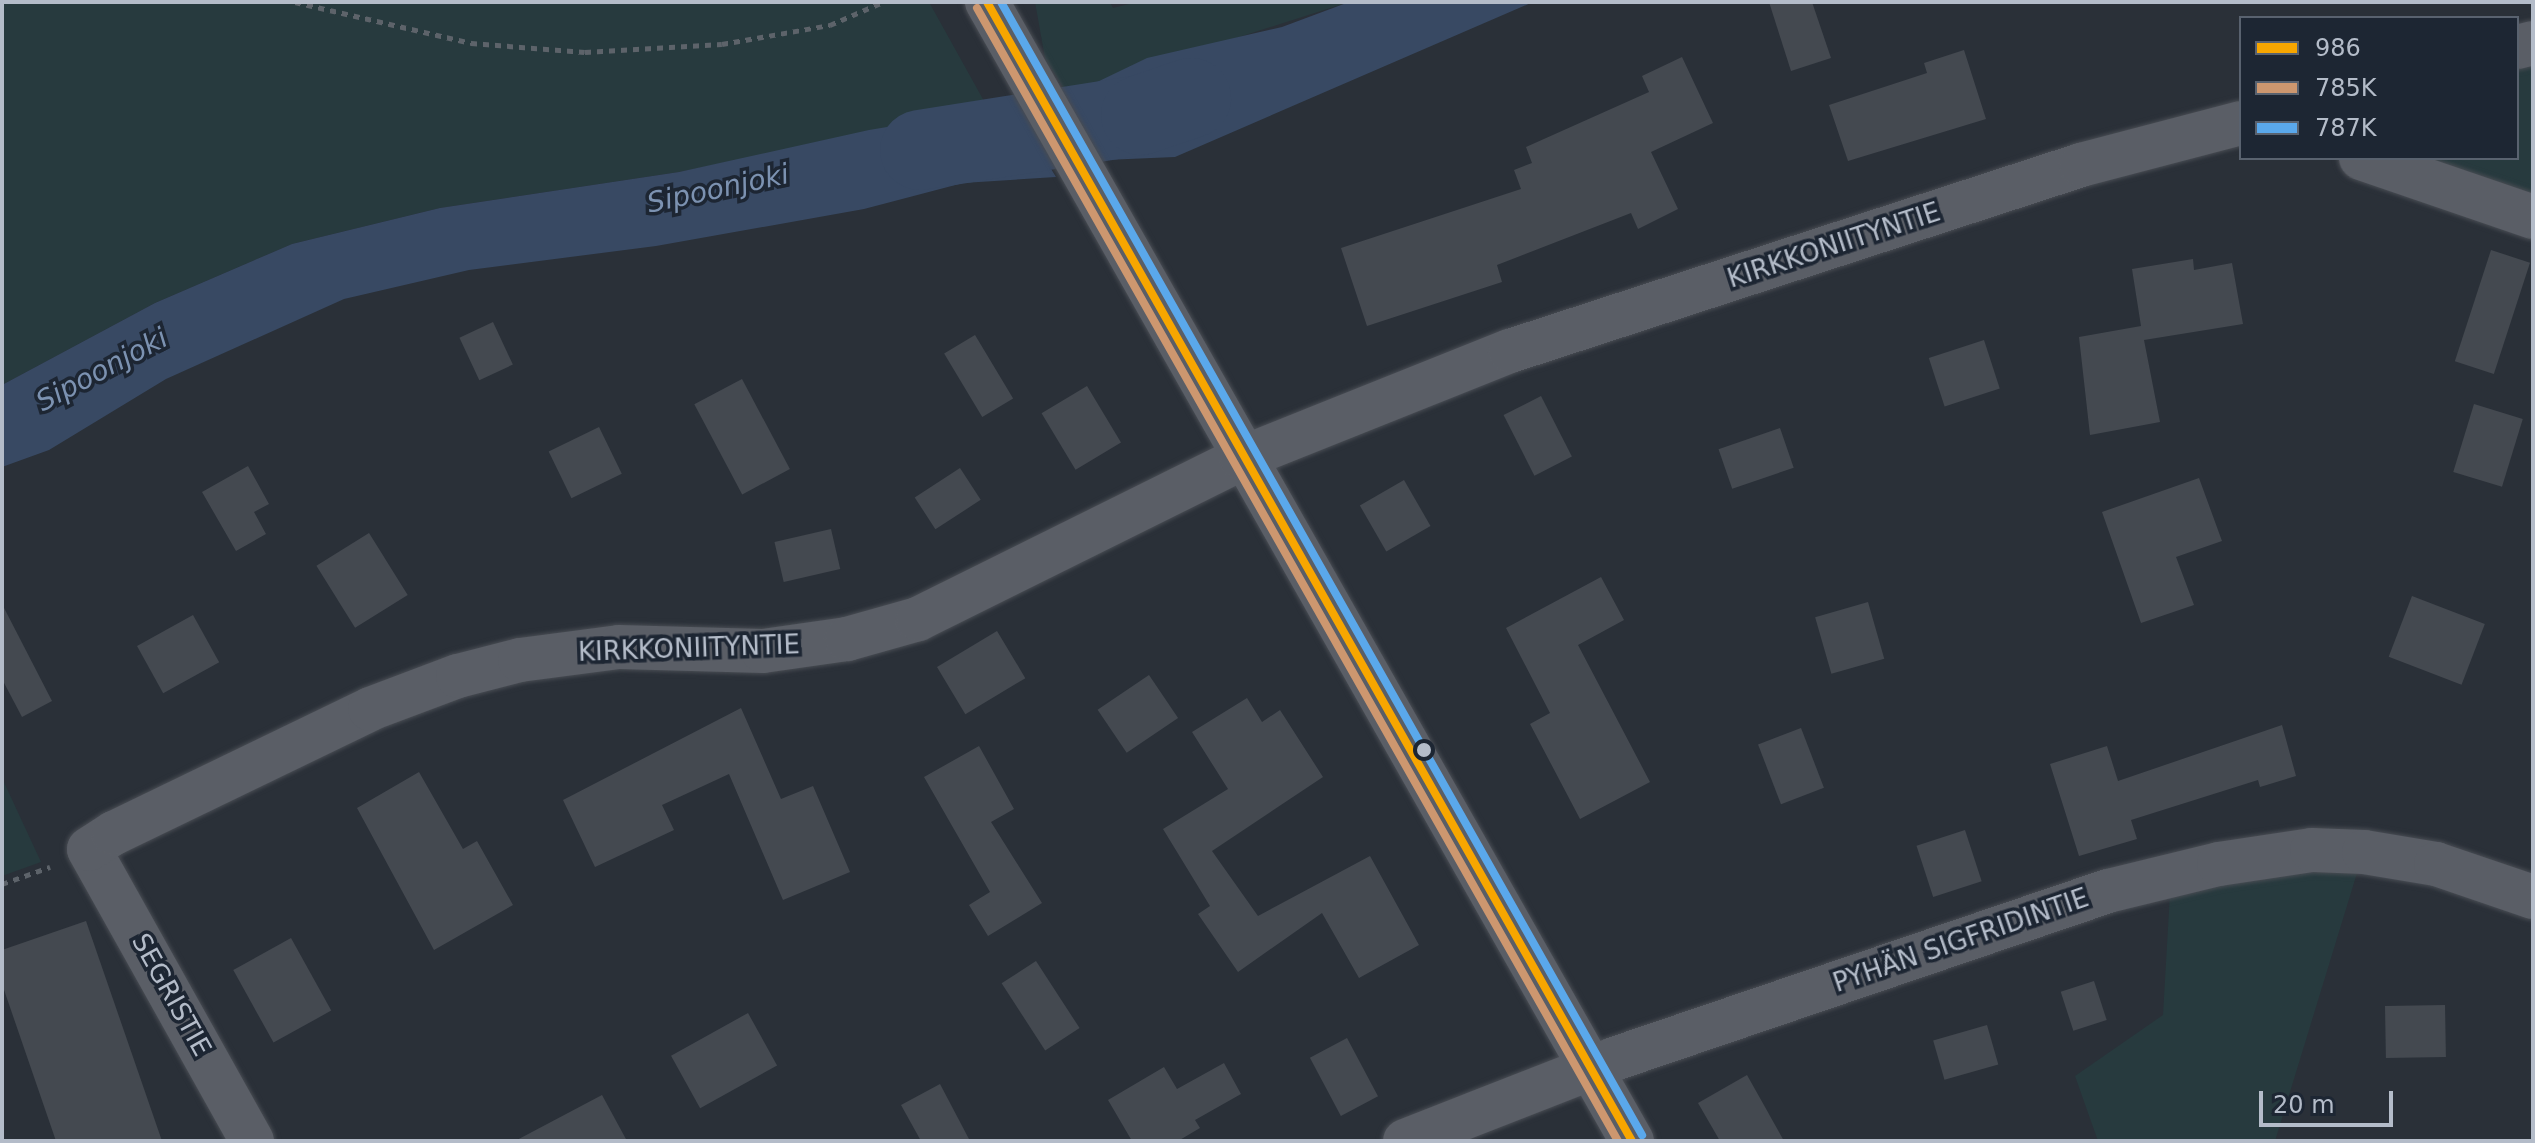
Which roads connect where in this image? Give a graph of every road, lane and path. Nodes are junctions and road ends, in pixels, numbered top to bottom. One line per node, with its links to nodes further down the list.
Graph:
1 (295, 2): 2 (path)
2 (883, 2)
3 (987, 2): 7 (street)
4 (2239, 124): 7 (street, KIRKKONIITYNTIE)
5 (2367, 160): 6 (street)
6 (2533, 217)
7 (1242, 458): 8 (street, KIRKKONIITYNTIE); 10 (street)
8 (89, 849): 11 (street, SEGRISTIE)
9 (2533, 897): 10 (street, PYHÄN SIGFRIDINTIE)
10 (1591, 1070): 12 (street, PYHÄN SIGFRIDINTIE); 13 (street)
11 (252, 1141)
12 (1405, 1141)
13 (1632, 1141)

